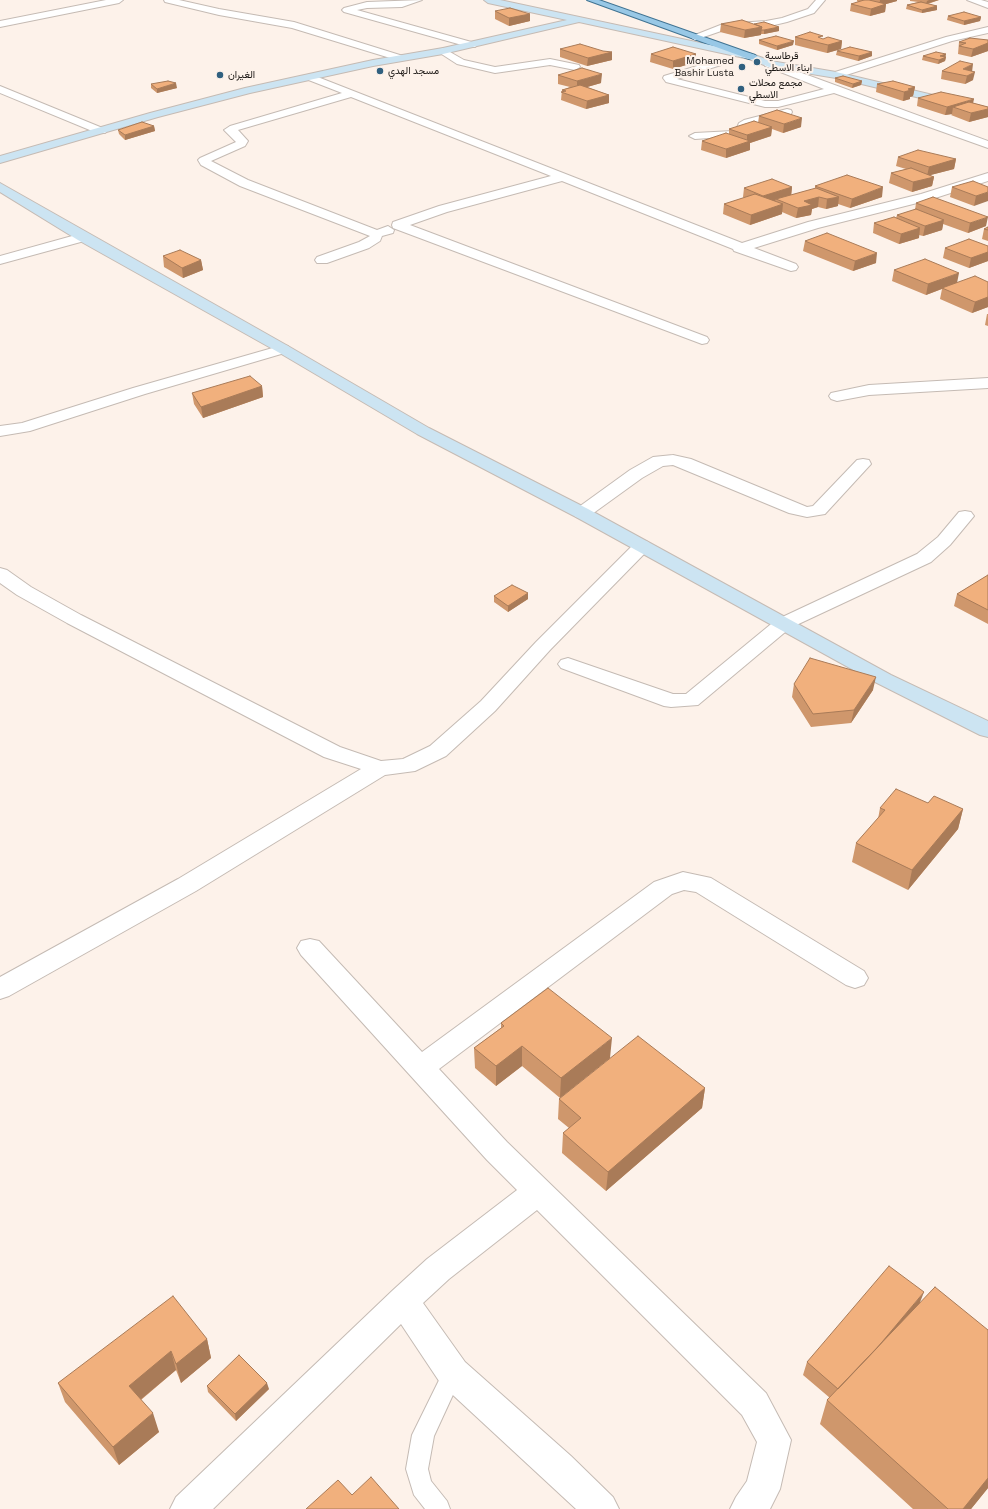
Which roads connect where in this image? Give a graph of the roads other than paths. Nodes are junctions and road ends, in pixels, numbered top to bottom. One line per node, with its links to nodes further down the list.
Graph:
1 (119, 0): 10 (street)
2 (168, 0): 16 (street)
3 (418, 0): 13 (street)
4 (488, 0): 9 (street)
5 (592, 0): 12 (main road)
6 (821, 0): 12 (street)
7 (971, 0): 8 (street)
8 (988, 5)
9 (578, 20): 13 (street); 15 (street)
10 (0, 24)
11 (988, 30): 20 (street)
12 (695, 37): 15 (main road)
13 (472, 45): 14 (street)
14 (442, 51): 16 (street); 19 (street)
15 (752, 57): 18 (street)
16 (400, 58): 21 (street)
17 (717, 63): 23 (street)
18 (769, 64): 20 (street); 23 (street)
19 (575, 67)
20 (836, 75): 28 (street)
21 (310, 77): 24 (street); 29 (street)
22 (0, 89): 29 (street)
23 (835, 90): 25 (street)
24 (350, 94): 34 (street); 37 (street)
25 (854, 97): 26 (street); 31 (street)
26 (832, 103)
27 (816, 106): 30 (street)
28 (988, 111)
29 (101, 131): 32 (street)
30 (695, 136)
31 (988, 144)
32 (0, 160)
33 (988, 177): 39 (street)
34 (563, 178): 36 (street); 39 (street)
35 (0, 188): 38 (street)
36 (398, 225): 37 (street); 43 (street)
37 (377, 234): 41 (street)
38 (83, 237): 40 (street); 44 (street)
39 (739, 248): 42 (street)
40 (0, 260)
41 (322, 260)
42 (791, 267)
43 (702, 340)
44 (283, 349): 47 (street); 49 (street)
45 (988, 383): 46 (street)
46 (837, 396)
47 (0, 431)
48 (863, 464): 49 (street)
49 (582, 513): 51 (street)
50 (965, 516): 53 (street)
51 (642, 546): 53 (street); 56 (street)
52 (0, 574): 56 (street)
53 (783, 624): 54 (street); 55 (street)
54 (568, 664)
55 (988, 730)
56 (380, 768): 59 (street)
57 (310, 948): 60 (street)
58 (854, 978): 60 (street)
59 (0, 989)
60 (420, 1068): 61 (street)
61 (538, 1191): 62 (street); 67 (street)
62 (403, 1301): 63 (street); 64 (street)
63 (453, 1373): 65 (lane); 66 (street)
64 (188, 1509)
65 (440, 1509)
66 (601, 1509)
67 (748, 1509)

